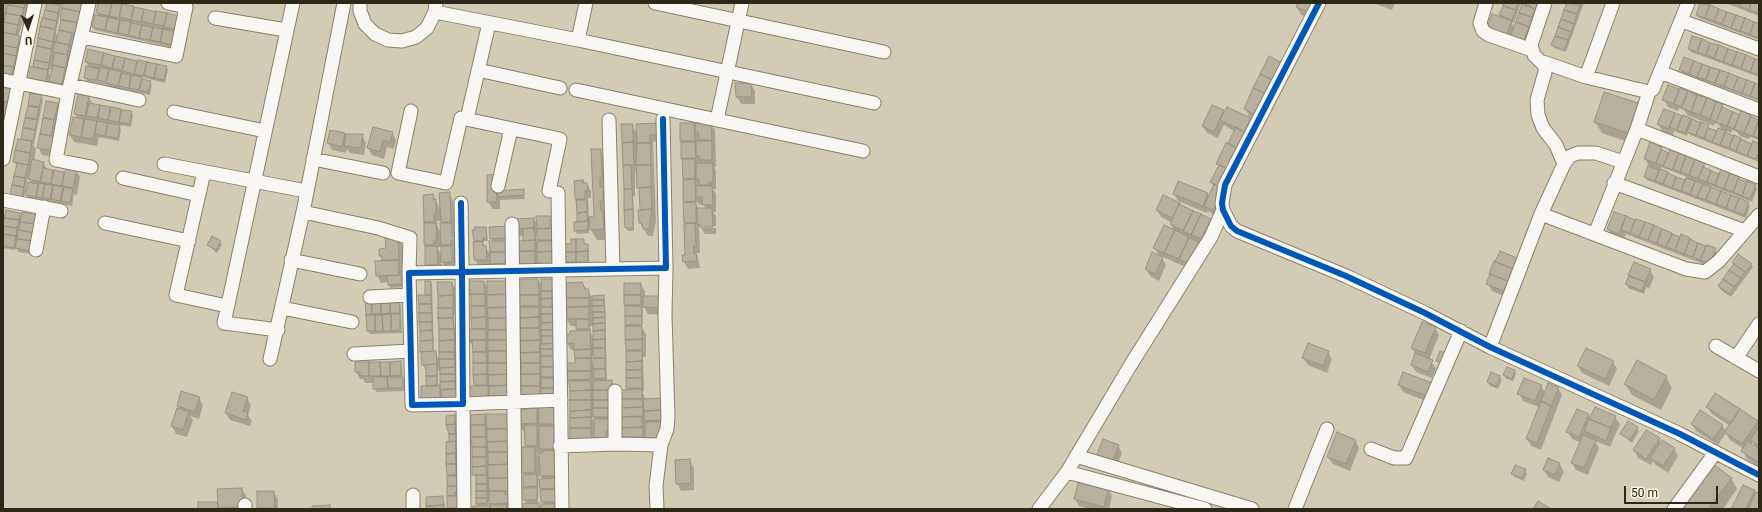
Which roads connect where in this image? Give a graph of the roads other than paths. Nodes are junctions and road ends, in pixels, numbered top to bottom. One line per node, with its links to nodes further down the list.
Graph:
1 (35, 3): 32 (street)
2 (89, 3): 21 (street)
3 (168, 3): 21 (street)
4 (293, 3): 20 (street)
5 (344, 3): 50 (street)
6 (360, 3): 15 (street)
7 (586, 3): 22 (street)
8 (655, 3): 18 (street)
9 (742, 3): 18 (street)
10 (1319, 3): 69 (street)
11 (1486, 3): 24 (street)
12 (1545, 3): 24 (street)
13 (1613, 3): 30 (street)
14 (1688, 3): 17 (street)
15 (436, 8): 19 (street)
16 (215, 18): 20 (street)
17 (1682, 20): 23 (street); 29 (street)
18 (738, 21): 25 (street); 28 (street)
19 (488, 23): 22 (street); 27 (street)
20 (286, 30): 48 (street)
21 (82, 37): 34 (street)
22 (578, 40): 28 (street)
23 (1759, 49)
24 (1532, 50): 26 (street)
25 (884, 52)
26 (1543, 62): 30 (street); 54 (street)
27 (478, 70): 33 (street); 42 (street)
28 (727, 71): 38 (street); 45 (street)
29 (1660, 72): 36 (street); 39 (street)
30 (1586, 77): 36 (street)
31 (3, 80): 32 (street)
32 (18, 83): 34 (street); 51 (street)
33 (560, 88)
34 (69, 89): 37 (street); 55 (street)
35 (576, 90): 45 (street)
36 (1649, 92): 47 (street)
37 (140, 100)
38 (874, 103)
39 (1759, 110)
40 (411, 111): 42 (street)
41 (174, 112): 48 (street)
42 (467, 119): 46 (street)
43 (663, 119): 80 (street)
44 (609, 120): 81 (street)
45 (716, 120): 49 (street)
46 (511, 129): 62 (street); 82 (street)
47 (1637, 129): 52 (street); 58 (street)
48 (265, 131): 60 (street)
49 (863, 151)
50 (313, 159): 57 (street); 63 (street)
51 (3, 160)
52 (1623, 162): 54 (street); 61 (street)
53 (164, 164): 56 (street)
54 (1564, 164): 71 (street)
55 (92, 167)
56 (204, 172): 60 (street); 64 (street)
57 (383, 173)
58 (1759, 177)
59 (123, 178): 64 (street)
60 (253, 182): 63 (street); 89 (street)
61 (1614, 183): 75 (street); 76 (street)
62 (498, 186)
63 (306, 191): 70 (street)
64 (199, 195): 77 (street)
65 (3, 200): 67 (street)
66 (461, 202): 84 (street)
67 (44, 207): 68 (street); 78 (street)
68 (61, 210)
69 (1223, 210): 94 (street); 112 (street)
70 (303, 212): 79 (street); 85 (street)
71 (1541, 214): 76 (street); 96 (street)
72 (1759, 215): 75 (street)
73 (105, 223): 77 (street)
74 (512, 224): 83 (street)
75 (1745, 231): 76 (street)
76 (1595, 234)
77 (189, 241): 89 (street)
78 (36, 250)
79 (291, 260): 86 (street); 90 (street)
80 (666, 268): 81 (street); 108 (street)
81 (612, 269): 82 (street)
82 (559, 270): 83 (street); 103 (street)
83 (513, 271): 84 (street); 104 (street)
84 (462, 272): 85 (street); 105 (street)
85 (409, 273): 87 (street)
86 (360, 274)
87 (409, 296): 88 (street); 97 (street)
88 (370, 297)
89 (227, 306): 93 (street)
90 (282, 308): 91 (street); 93 (street)
91 (352, 322)
92 (1759, 324): 99 (street)
93 (278, 330): 100 (street)
94 (1461, 331): 96 (street); 110 (street)
95 (1716, 346): 99 (street)
96 (1490, 347): 111 (street)
97 (411, 351): 98 (street); 105 (street)
98 (354, 354)
99 (1736, 358): 101 (street)
100 (270, 359)
101 (1759, 371)
102 (615, 391): 107 (street)
103 (561, 400): 104 (street); 109 (street)
104 (515, 401): 105 (street); 119 (street)
105 (463, 404): 118 (street)
106 (1327, 429): 125 (street)
107 (615, 444): 108 (street); 109 (street)
108 (661, 445): 121 (street)
109 (560, 446): 120 (street)
110 (1371, 449)
111 (1715, 453): 114 (street); 126 (street)
112 (1076, 456): 113 (street); 116 (street)
113 (1067, 472): 122 (street); 123 (street)
114 (1759, 475)
115 (413, 495): 117 (street)
116 (1210, 497): 123 (street); 124 (street)
117 (413, 509)
118 (464, 509)
119 (515, 509)
120 (562, 509)
121 (657, 509)
122 (1039, 509)
123 (1205, 509)
124 (1252, 509)
125 (1295, 509)
126 (1674, 509)

